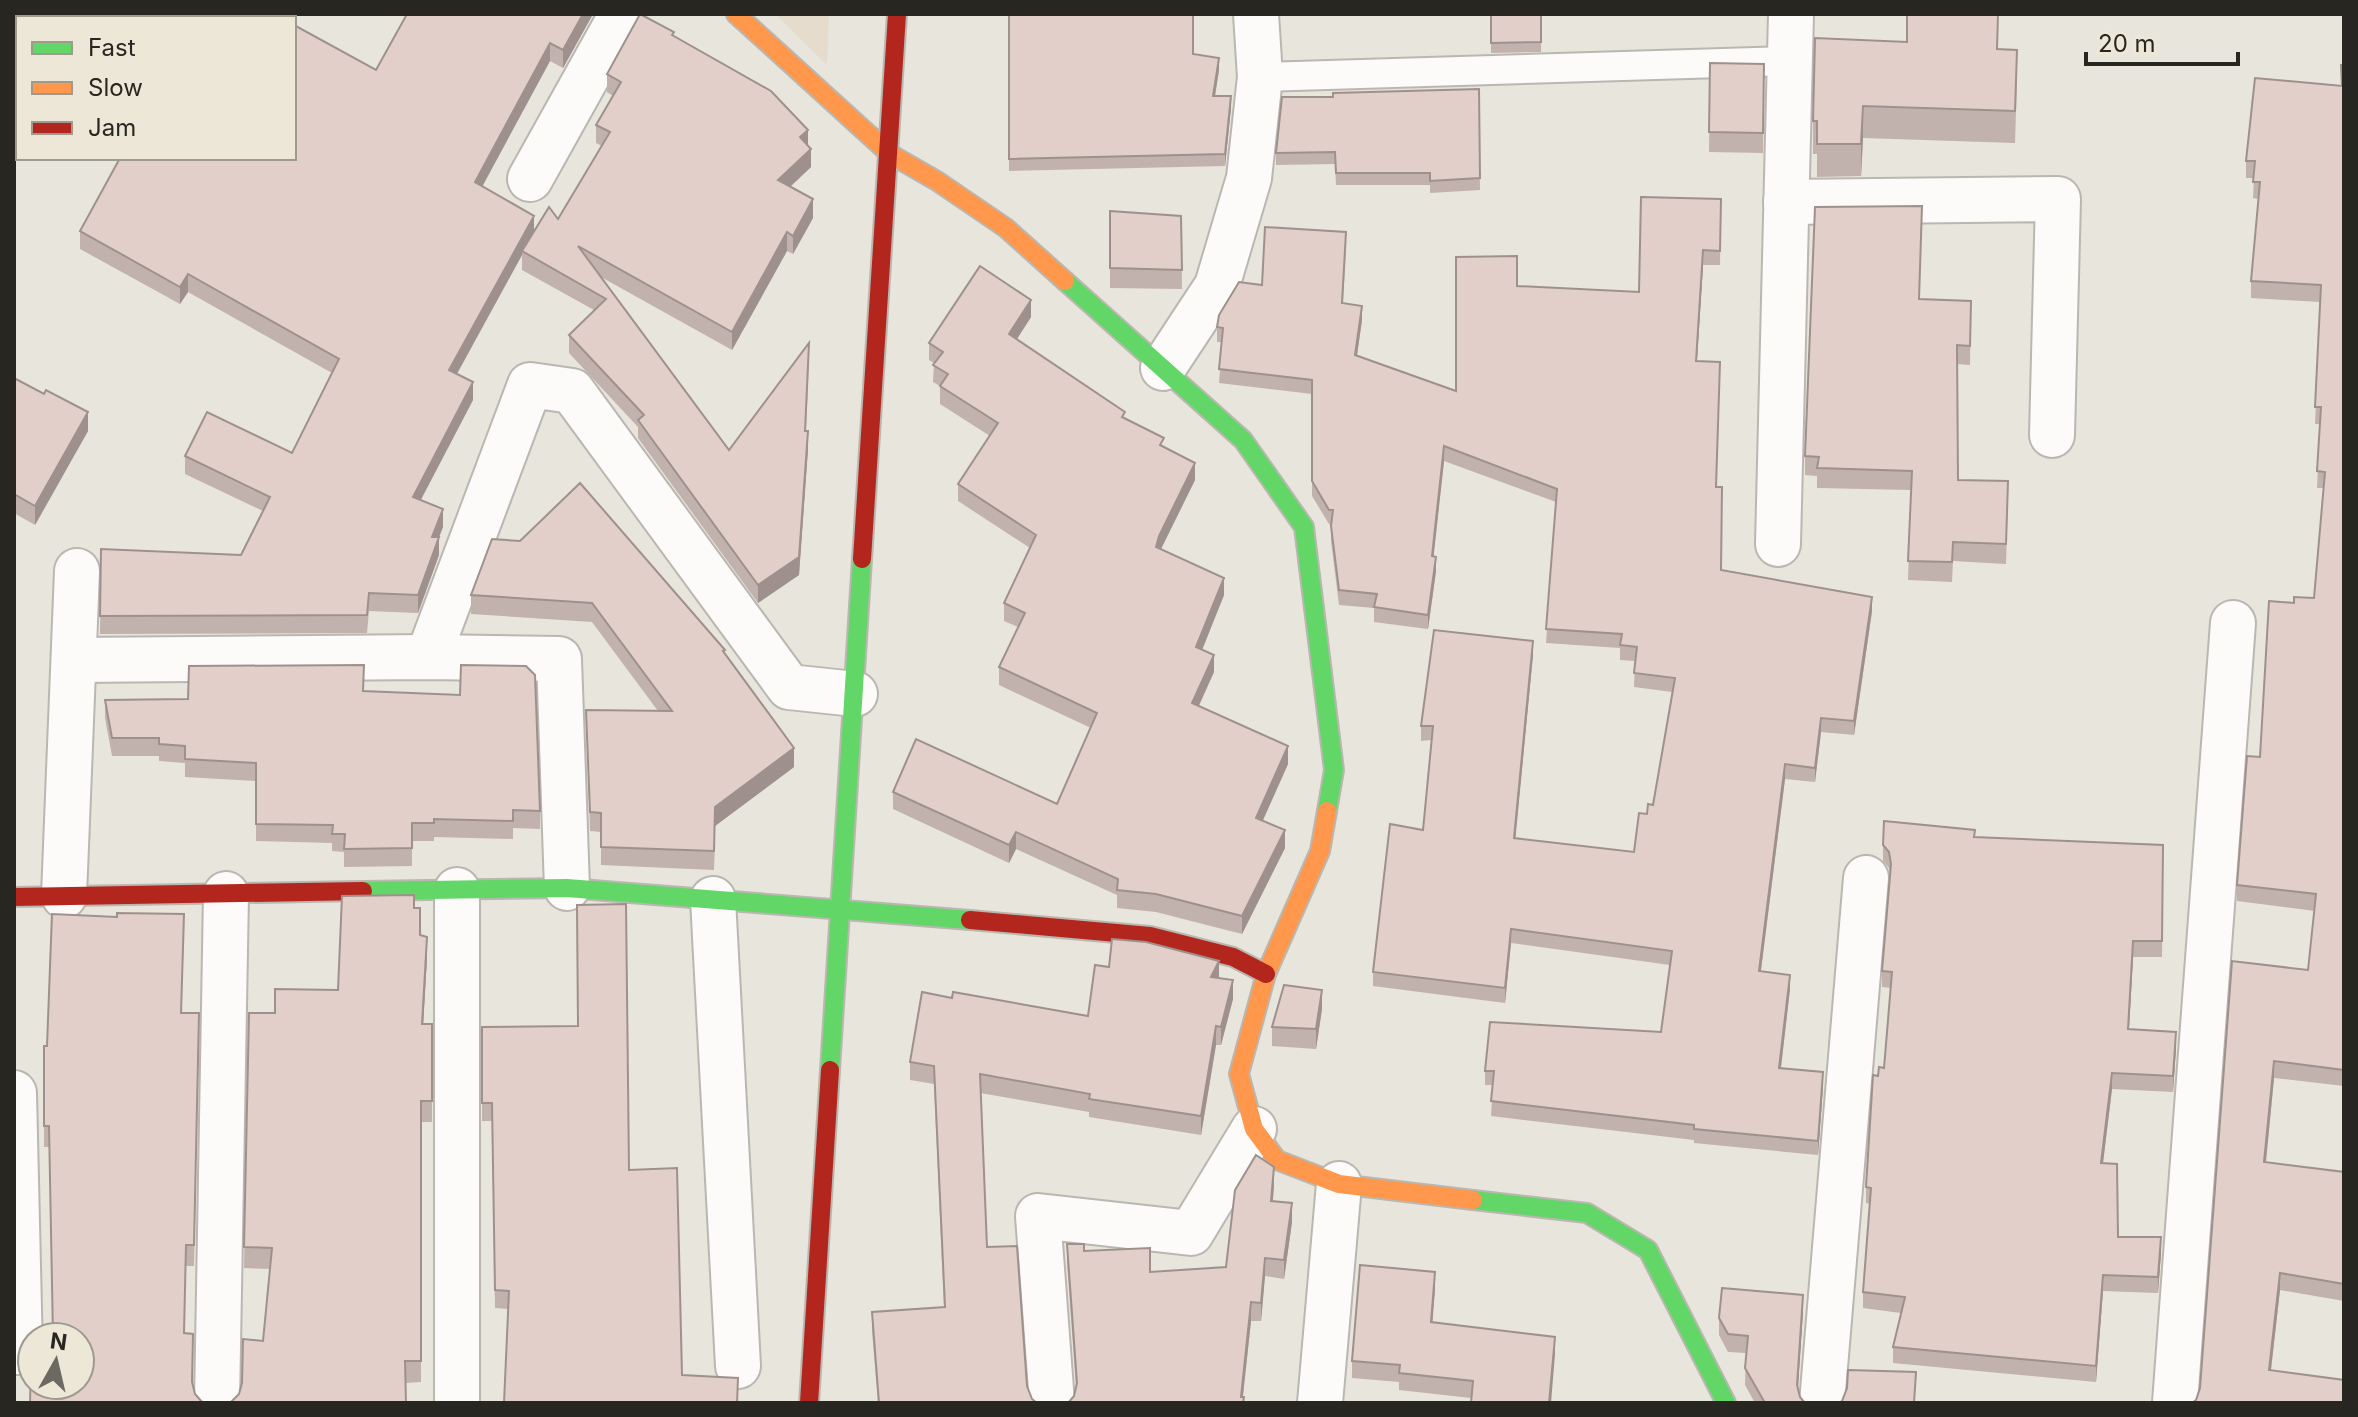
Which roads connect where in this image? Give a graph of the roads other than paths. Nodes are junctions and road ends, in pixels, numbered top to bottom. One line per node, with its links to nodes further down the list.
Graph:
1 (622, 14): 9 (street)
2 (736, 14): 8 (street)
3 (897, 14): 8 (street)
4 (1256, 14): 7 (street)
5 (1791, 14): 6 (street)
6 (1790, 61): 7 (lane); 10 (street)
7 (1260, 77): 11 (street)
8 (890, 154): 11 (street); 18 (street)
9 (530, 179)
10 (1786, 202): 12 (street); 13 (street)
11 (1163, 368): 27 (street)
12 (2052, 435)
13 (1778, 544)
14 (77, 571): 17 (street)
15 (2233, 623): 40 (street)
16 (428, 657): 17 (street); 18 (street); 20 (street)
17 (74, 660): 23 (street)
18 (855, 694): 26 (street)
19 (1866, 878): 39 (street)
20 (567, 888): 21 (street); 25 (street)
21 (457, 890): 22 (street); 34 (street)
22 (226, 894): 23 (street); 33 (street)
23 (64, 896): 24 (street)
24 (14, 897)
25 (713, 899): 26 (street); 32 (street)
26 (841, 908): 27 (street); 35 (street)
27 (1266, 974): 29 (street)
28 (14, 1093): 31 (street)
29 (1254, 1129): 30 (street); 36 (street)
30 (1339, 1184): 37 (street); 38 (street)
31 (14, 1352)
32 (738, 1366)
33 (217, 1403)
34 (457, 1403)
35 (809, 1403)
36 (1052, 1403)
37 (1320, 1403)
38 (1726, 1403)
39 (1822, 1403)
40 (2175, 1403)

